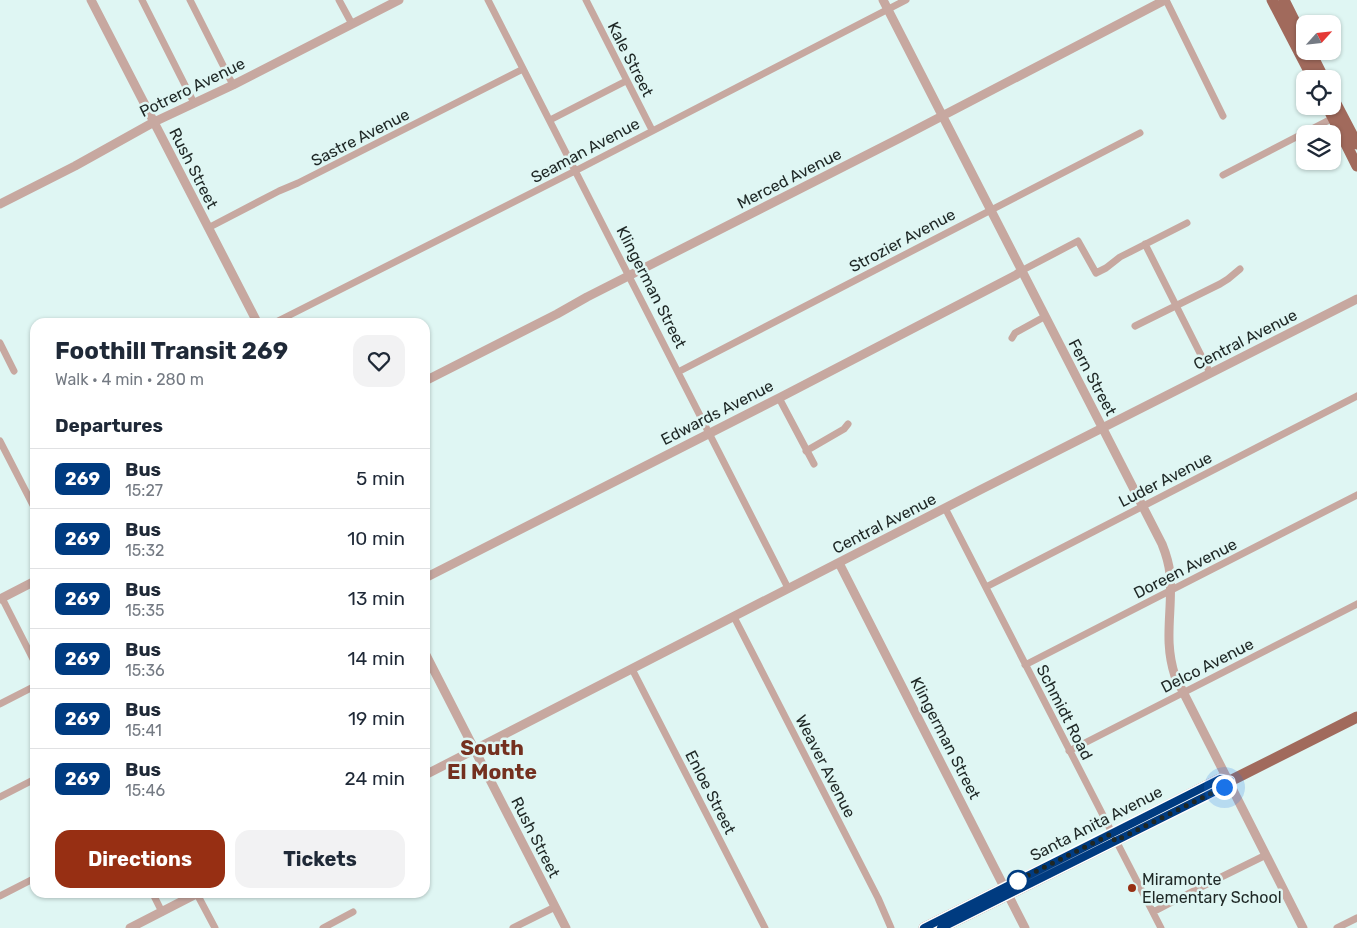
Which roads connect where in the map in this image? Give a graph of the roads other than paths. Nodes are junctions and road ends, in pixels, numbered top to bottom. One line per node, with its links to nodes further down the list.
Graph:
1 (91, 0): 27 (street, Rush Street)
2 (142, 0): 20 (street)
3 (190, 0): 19 (street)
4 (339, 0): 14 (street)
5 (399, 0): 14 (street, Potrero Avenue)
6 (488, 0): 16 (street, Klingerman Street)
7 (586, 0): 18 (street, Kale Street)
8 (883, 0): 13 (street, Fern Street)
9 (906, 0): 13 (street, Seaman Avenue)
10 (1165, 0): 22 (street, Merced Avenue); 24 (street)
11 (1272, 0): 17 (main road)
12 (1284, 0): 15 (main road)
13 (888, 10): 22 (street, Fern Street); 28 (street, Seaman Avenue)
14 (352, 24): 19 (street, Potrero Avenue)
15 (1296, 24)
16 (523, 69): 26 (street, Klingerman Street); 37 (street, Sastre Avenue)
17 (1308, 70)
18 (626, 81): 26 (street); 28 (street, Kale Street)
19 (233, 85): 20 (street, Potrero Avenue)
20 (194, 103): 27 (street, Potrero Avenue)
21 (1341, 113): 30 (main road)
22 (942, 115): 35 (street, Fern Street); 41 (street, Merced Avenue)
23 (1332, 115): 25 (main road)
24 (1224, 116)
25 (1333, 118): 31 (main road); 33 (street)
26 (550, 120): 32 (street, Klingerman Street)
27 (154, 122): 34 (street, Potrero Avenue); 37 (street, Rush Street)
28 (652, 130): 32 (street, Seaman Avenue)
29 (1140, 133): 35 (street, Strozier Avenue)
30 (1357, 144)
31 (1357, 166)
32 (575, 171): 41 (street, Klingerman Street); 46 (street, Seaman Avenue)
33 (1223, 175)
34 (0, 204)
35 (990, 210): 40 (street, Fern Street); 51 (street, Strozier Avenue)
36 (1187, 223): 38 (street)
37 (208, 228): 45 (street, Rush Street)
38 (1145, 244): 40 (street); 43 (street)
39 (1240, 269): 43 (street)
40 (1020, 271): 44 (street, Fern Street); 55 (street, Edwards Avenue)
41 (629, 275): 51 (street, Klingerman Street); 53 (street, Merced Avenue)
42 (1357, 299): 52 (street, Central Avenue)
43 (1176, 306): 47 (street); 52 (street)
44 (1044, 317): 48 (street); 57 (street, Fern Street)
45 (255, 318)
46 (284, 318)
47 (1135, 326)
48 (1012, 338)
49 (0, 343): 50 (street)
50 (14, 371)
51 (678, 372): 58 (street, Klingerman Street)
52 (1210, 373): 57 (street, Central Avenue)
53 (430, 378)
54 (1357, 396): 64 (street, Luder Avenue)
55 (779, 398): 58 (street, Edwards Avenue); 60 (street)
56 (848, 424): 60 (street)
57 (1103, 428): 64 (street, Fern Street); 65 (street, Central Avenue)
58 (708, 433): 67 (street, Edwards Avenue); 70 (street, Klingerman Street)
59 (0, 441): 63 (street)
60 (806, 451): 61 (street)
61 (814, 464)
62 (1357, 495): 71 (street, Doreen Avenue)
63 (30, 499)
64 (1143, 506): 69 (street, Luder Avenue); 71 (street, Fern Street)
65 (945, 508): 66 (street, Central Avenue); 69 (street, Schmidt Road)
66 (839, 563): 70 (street, Central Avenue); 92 (street, Klingerman Street)
67 (430, 575)
68 (30, 584): 72 (street)
69 (986, 587): 77 (street, Schmidt Road)
70 (788, 588): 74 (street, Central Avenue)
71 (1170, 591): 77 (street, Doreen Avenue); 80 (street, Fern Street)
72 (1, 598): 75 (street)
73 (1357, 604): 80 (street, Delco Avenue)
74 (734, 617): 78 (street, Central Avenue); 108 (street, Weaver Avenue)
75 (30, 653)
76 (430, 663): 83 (street, Rush Street)
77 (1025, 665): 84 (street, Schmidt Road)
78 (632, 669): 83 (street, Central Avenue); 107 (street, Enloe Street)
79 (30, 689): 81 (street)
80 (1184, 692): 84 (street, Delco Avenue); 86 (street, Fern Street)
81 (0, 704)
82 (1357, 718): 86 (main road, Santa Anita Avenue)
83 (475, 749): 85 (street, Central Avenue); 97 (street, Rush Street)
84 (1069, 751): 89 (street, Schmidt Road)
85 (430, 772)
86 (1230, 781): 89 (main road, Santa Anita Avenue); 90 (street, Fern Street)
87 (30, 782): 88 (street)
88 (0, 797)
89 (1113, 837): 92 (main road, Santa Anita Avenue); 100 (street, Schmidt Road)
90 (1266, 855): 100 (street); 113 (street, Fern Street)
91 (30, 881): 93 (street)
92 (1007, 891): 109 (main road, Santa Anita Avenue); 110 (main road, Santa Anita Avenue); 111 (street, Klingerman Street)
93 (0, 896)
94 (155, 898): 98 (street)
95 (189, 898): 98 (street)
96 (201, 898): 103 (street)
97 (555, 906): 105 (street); 106 (street, Rush Street)
98 (162, 912): 102 (street)
99 (353, 912): 104 (street)
100 (1153, 912): 112 (street, Schmidt Road)
101 (1357, 918): 114 (street)
102 (130, 928)
103 (215, 928)
104 (323, 928)
105 (513, 928)
106 (566, 928)
107 (765, 928)
108 (891, 928)
109 (924, 928)
110 (941, 928)
111 (1025, 928)
112 (1161, 928)
113 (1303, 928)
114 (1337, 928)

